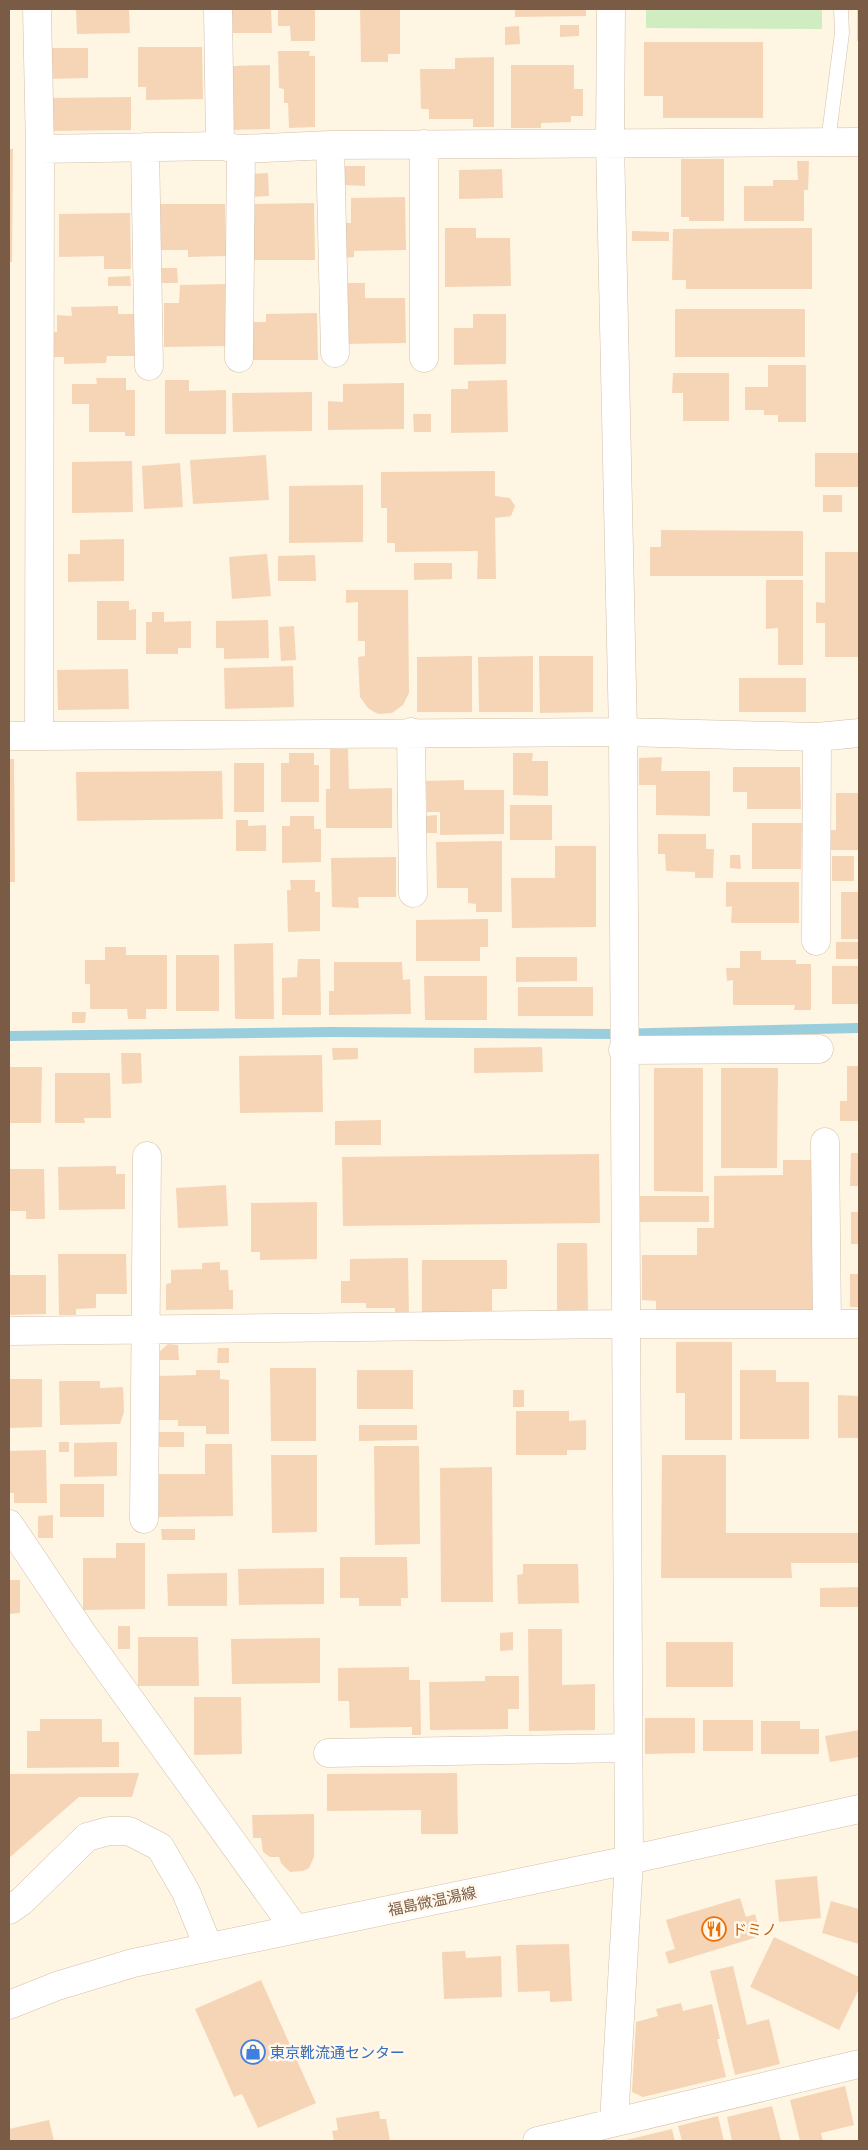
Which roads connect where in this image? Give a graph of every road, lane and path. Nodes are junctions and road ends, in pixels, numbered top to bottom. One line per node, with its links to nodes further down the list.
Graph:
1 (37, 9): 12 (street)
2 (218, 9): 11 (street)
3 (611, 9): 7 (street)
4 (841, 9): 5 (lane)
5 (828, 142): 6 (street); 7 (street)
6 (859, 142)
7 (610, 143): 8 (street); 18 (street)
8 (424, 144): 9 (street); 15 (street)
9 (330, 145): 11 (street); 13 (street)
10 (145, 147): 11 (street); 12 (street); 16 (street)
11 (231, 148): 14 (street)
12 (40, 149): 21 (street)
13 (335, 353)
14 (239, 358)
15 (424, 358)
16 (149, 366)
17 (411, 732): 18 (street); 21 (street); 23 (street)
18 (622, 732): 22 (street); 26 (street)
19 (859, 733): 22 (street)
20 (9, 736): 21 (street)
21 (39, 736)
22 (817, 736): 24 (street)
23 (413, 893)
24 (816, 940)
25 (819, 1049): 26 (street)
26 (624, 1050): 29 (street)
27 (826, 1142): 30 (street)
28 (147, 1156): 32 (street)
29 (624, 1324): 30 (street); 32 (street); 36 (street)
30 (827, 1324): 31 (street)
31 (859, 1324)
32 (146, 1330): 33 (street); 34 (street)
33 (9, 1331)
34 (144, 1518)
35 (9, 1524): 41 (street)
36 (628, 1748): 37 (street); 39 (street)
37 (328, 1753)
38 (859, 1809): 39 (street, 福島微温湯線)
39 (629, 1860): 41 (street, 福島微温湯線); 45 (street)
40 (9, 1910): 42 (street)
41 (295, 1929): 42 (street, 福島微温湯線)
42 (208, 1946): 43 (street, 福島微温湯線)
43 (9, 2005)
44 (859, 2064): 45 (street)
45 (614, 2122): 46 (street)
46 (537, 2141)

